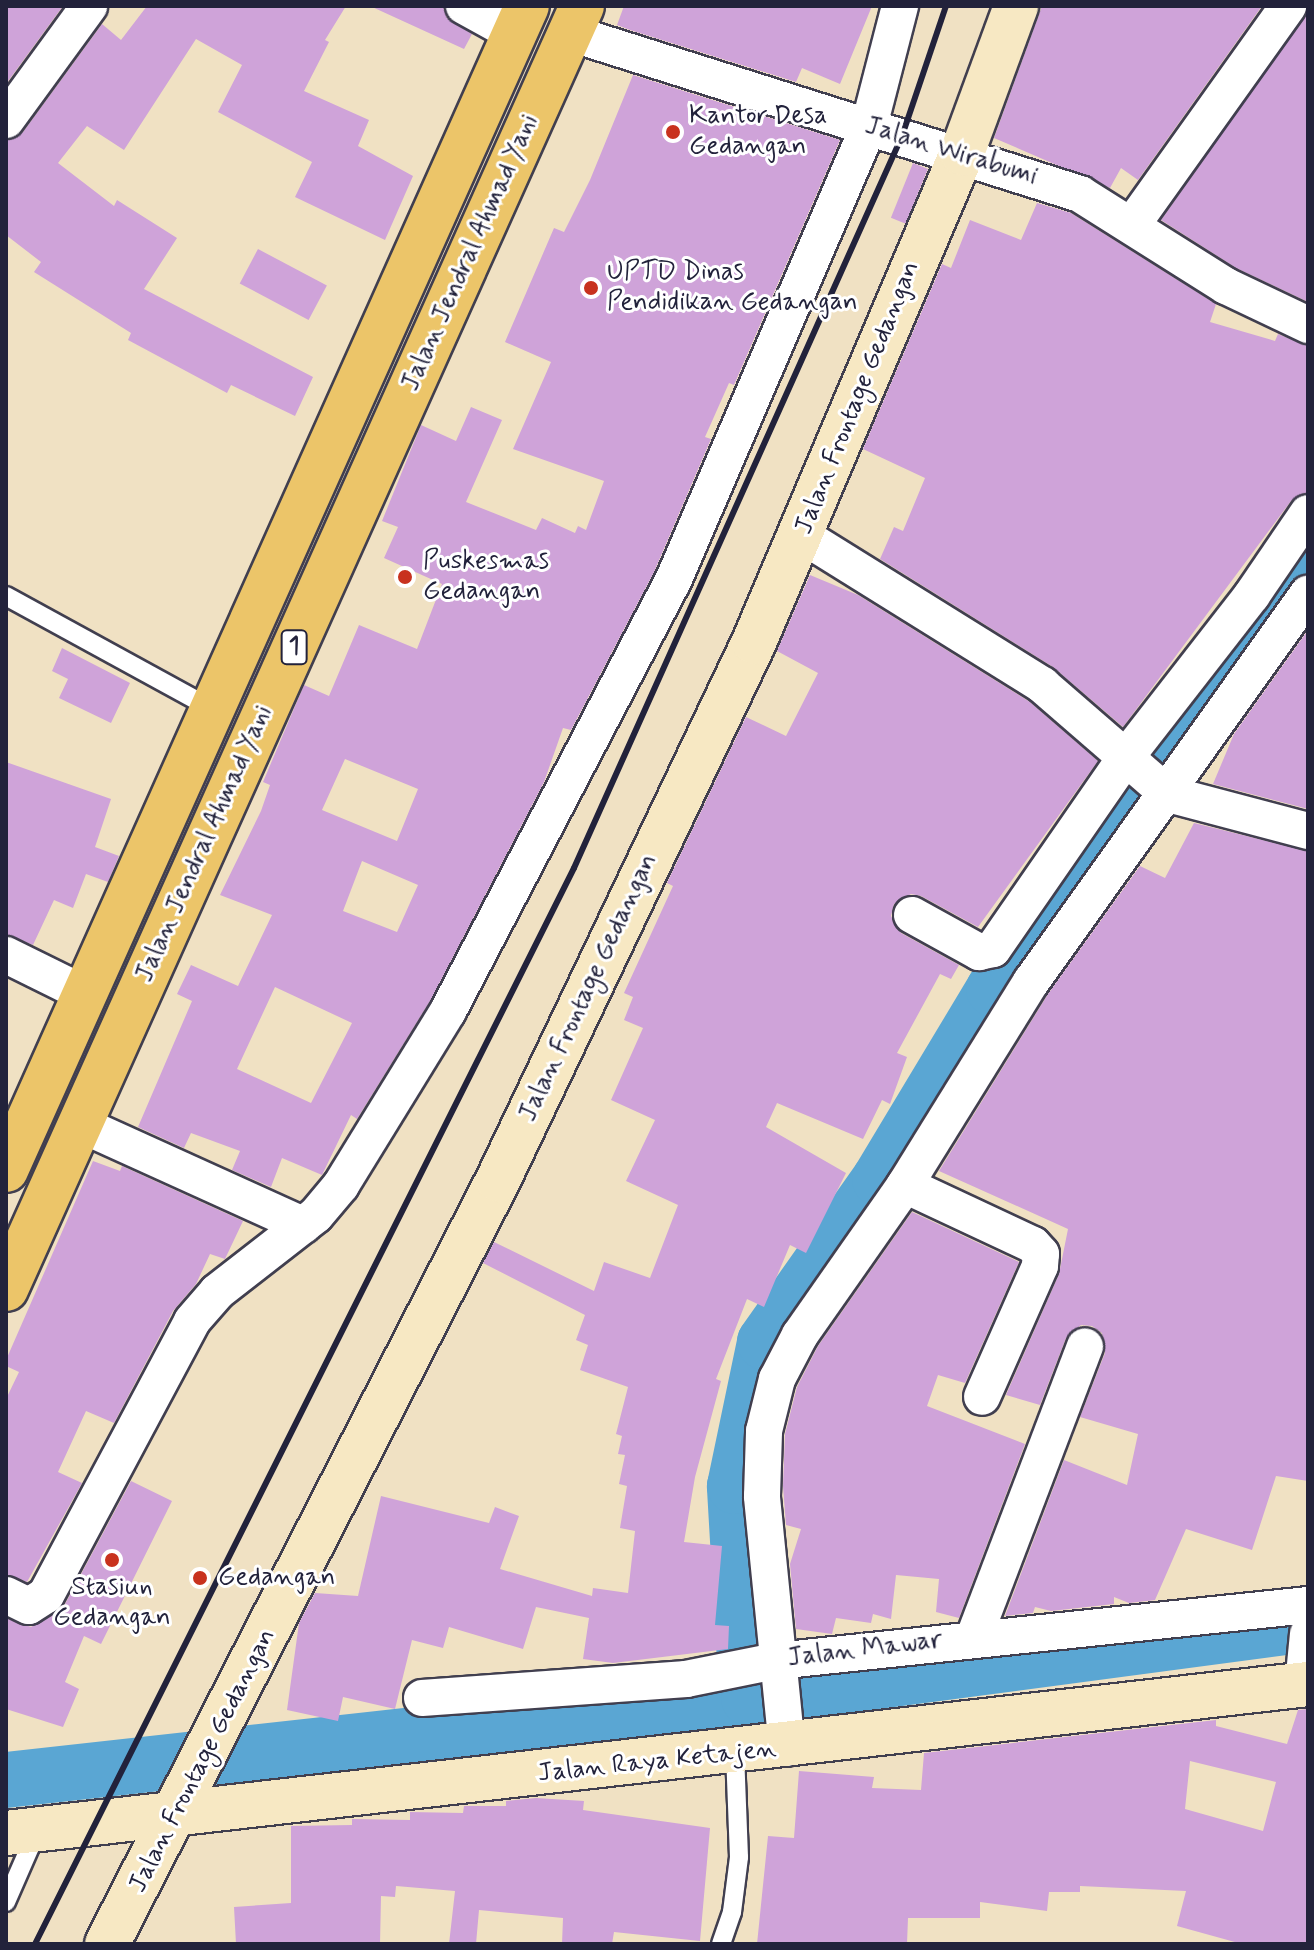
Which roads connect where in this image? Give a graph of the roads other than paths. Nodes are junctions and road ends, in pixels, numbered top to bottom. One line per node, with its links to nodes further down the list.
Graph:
1 (89, 6): 8 (street)
2 (464, 6): 7 (street)
3 (900, 6): 9 (street)
4 (1016, 6): 10 (street, Jalan Frontage Gedangan)
5 (1288, 6): 11 (street)
6 (576, 19): 9 (street, Jalan Wirabumi); 23 (highway, Jalan Jendral Ahmad Yani / 1)
7 (521, 20): 17 (highway, Jalan Jendral Ahmad Yani / 1)
8 (6, 120)
9 (869, 126): 10 (street, Jalan Wirabumi); 26 (street)
10 (962, 153): 11 (street, Jalan Wirabumi); 14 (street, Jalan Frontage Gedangan)
11 (1132, 225): 12 (street, Jalan Wirabumi)
12 (1308, 325)
13 (1308, 513): 18 (street)
14 (803, 536): 18 (street); 39 (street, Jalan Frontage Gedangan)
15 (1308, 594): 18 (street)
16 (6, 596): 17 (lane)
17 (212, 709): 22 (highway, Jalan Jendral Ahmad Yani / 1)
18 (1148, 777): 19 (street); 20 (street); 25 (street)
19 (1308, 831)
20 (912, 915)
21 (6, 955): 22 (street)
22 (85, 994): 24 (highway, Jalan Jendral Ahmad Yani / 1)
23 (80, 1124): 26 (street); 27 (highway, Jalan Jendral Ahmad Yani / 1)
24 (6, 1170)
25 (905, 1185): 29 (street); 34 (street)
26 (303, 1225): 30 (street)
27 (6, 1289)
28 (1085, 1346): 33 (street)
29 (982, 1397)
30 (6, 1595)
31 (1308, 1605): 33 (street, Jalan Mawar)
32 (1308, 1634): 35 (street)
33 (974, 1637): 34 (street, Jalan Mawar)
34 (777, 1672): 36 (street, Jalan Mawar); 37 (street)
35 (1305, 1680): 37 (street, Jalan Raya Ketajen)
36 (422, 1698)
37 (785, 1738): 38 (street, Jalan Raya Ketajen)
38 (735, 1753): 39 (street, Jalan Raya Ketajen); 43 (lane)
39 (194, 1782): 40 (street, Jalan Raya Ketajen); 42 (street, Jalan Frontage Gedangan)
40 (22, 1831): 41 (lane)
41 (6, 1902)
42 (107, 1944)
43 (721, 1944)

